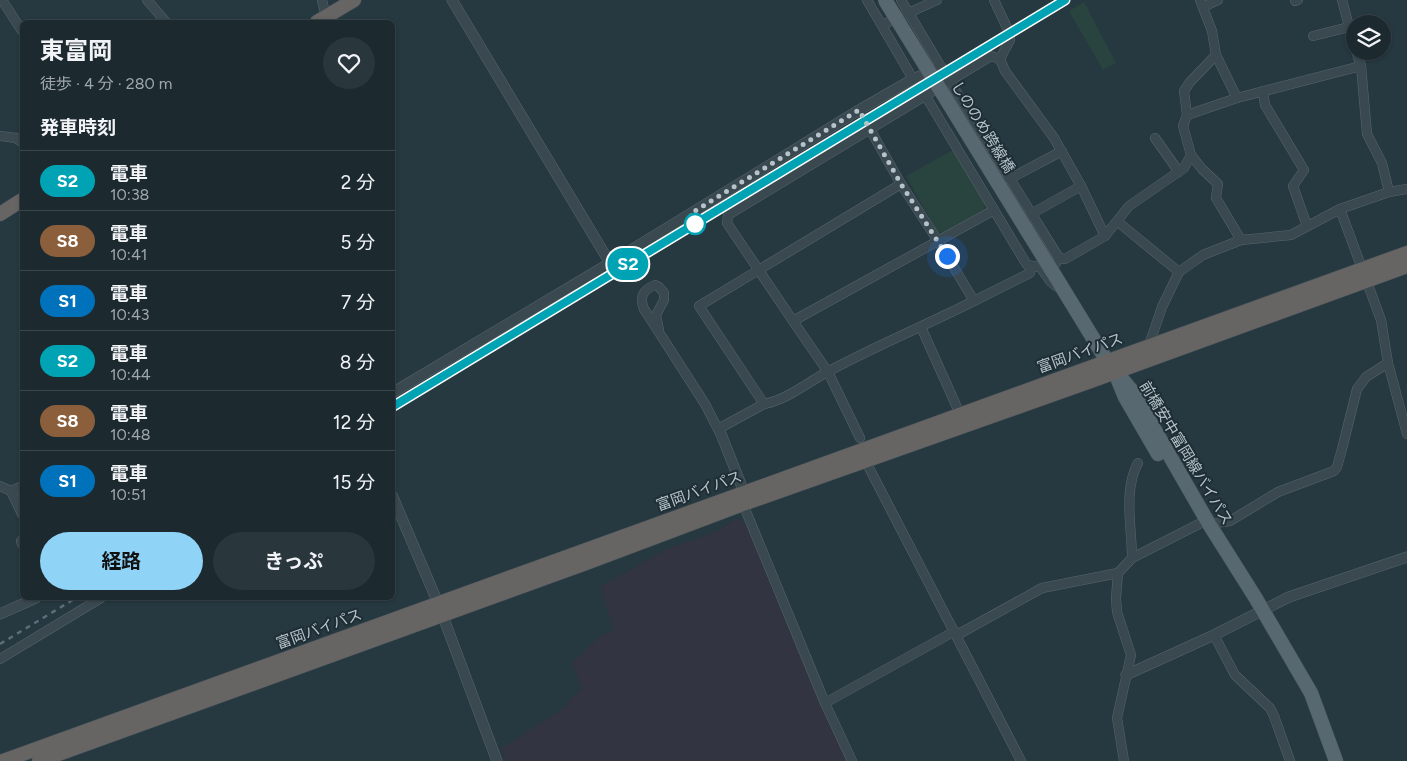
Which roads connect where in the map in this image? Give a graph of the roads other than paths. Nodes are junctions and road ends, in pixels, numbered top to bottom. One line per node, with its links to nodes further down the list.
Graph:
1 (2, 0): 19 (street)
2 (147, 0): 16 (street)
3 (322, 0): 17 (street)
4 (354, 0): 17 (highway)
5 (452, 0): 57 (street)
6 (867, 0): 18 (street)
7 (885, 0): 58 (main road, しののめ跨線橋, bridge)
8 (901, 0): 14 (street)
9 (937, 0): 14 (street)
10 (994, 0): 23 (street)
11 (1218, 0): 13 (street)
12 (1342, 0): 15 (street)
13 (1201, 3): 22 (street)
14 (909, 13): 18 (street); 26 (street)
15 (1346, 15)
16 (164, 20)
17 (322, 20)
18 (882, 26): 27 (street)
19 (20, 28)
20 (1346, 28): 21 (street)
21 (1314, 36)
22 (1216, 55): 31 (street); 33 (street)
23 (1000, 59): 28 (street); 38 (street)
24 (1359, 60): 25 (street)
25 (1361, 66): 29 (street); 45 (street)
26 (941, 67): 27 (street)
27 (913, 79): 32 (street)
28 (949, 80): 30 (street); 41 (street)
29 (1263, 91): 31 (street); 52 (street)
30 (925, 95): 34 (street); 48 (street)
31 (1237, 98): 33 (street)
32 (859, 110): 34 (street); 57 (street)
33 (1186, 115): 39 (street)
34 (870, 130): 42 (street); 61 (street)
35 (0, 136): 37 (street)
36 (1155, 138): 40 (street)
37 (20, 141)
38 (1062, 152): 41 (street); 43 (street)
39 (1191, 155): 40 (street); 54 (street)
40 (1179, 172): 51 (street)
41 (1009, 179): 50 (street)
42 (901, 184): 55 (street); 61 (street)
43 (1081, 186): 50 (street); 53 (street)
44 (1407, 189): 45 (street)
45 (1389, 192): 47 (street)
46 (20, 201): 49 (highway)
47 (1340, 209): 52 (street); 63 (street)
48 (994, 210): 55 (street); 59 (street)
49 (0, 214)
50 (1031, 214): 58 (street)
51 (1118, 222): 53 (street); 62 (street)
52 (1307, 226): 54 (street)
53 (1106, 236): 58 (street)
54 (1241, 240): 62 (street)
55 (938, 241): 65 (street); 66 (street)
56 (1407, 252): 63 (highway, 富岡バイパス)
57 (610, 263): 73 (street)
58 (1055, 264): 64 (main road, しののめ跨線橋)
59 (1032, 266): 64 (street); 65 (street)
60 (1407, 266): 63 (highway, 富岡バイパス)
61 (758, 270): 66 (street); 74 (street)
62 (1179, 272): 69 (street)
63 (1364, 274): 69 (highway, 富岡バイパス); 70 (street); 71 (highway, 富岡バイパス)
64 (1065, 293): 71 (main road, 前橋安中富岡線バイパス)
65 (974, 301): 67 (street)
66 (793, 322): 72 (street)
67 (921, 327): 72 (street); 75 (street)
68 (659, 330): 76 (street)
69 (1149, 345): 71 (highway, 富岡バイパス)
70 (1388, 363): 77 (street); 87 (street)
71 (1111, 367): 75 (highway, 富岡バイパス); 79 (highway, 富岡バイパス); 87 (main road, 前橋安中富岡線バイパス)
72 (828, 372): 74 (street); 78 (street)
73 (395, 391)
74 (764, 404): 76 (street)
75 (960, 414): 84 (highway, 富岡バイパス)
76 (720, 432): 84 (street)
77 (1407, 434)
78 (860, 438)
79 (866, 462): 84 (highway, 富岡バイパス); 96 (street)
80 (1138, 463): 89 (street)
81 (0, 486): 83 (street)
82 (20, 487): 83 (street)
83 (10, 491): 86 (street)
84 (744, 498): 93 (highway, 富岡バイパス); 100 (street)
85 (395, 501): 93 (street)
86 (20, 510)
87 (1204, 524): 89 (street); 94 (main road, 前橋安中富岡線バイパス)
88 (1407, 557): 94 (street)
89 (1132, 558): 90 (street)
90 (1118, 573): 96 (street); 99 (street)
91 (32, 600): 95 (street)
92 (98, 600): 98 (street)
93 (441, 609): 101 (highway, 富岡バイパス); 102 (highway, 富岡バイパス); 103 (street)
94 (1259, 613): 97 (street); 108 (main road, 前橋安中富岡線バイパス)
95 (0, 614)
96 (956, 633): 100 (street); 105 (street)
97 (1214, 635): 99 (street); 107 (street)
98 (0, 659)
99 (1126, 675): 106 (street)
100 (825, 703): 104 (street)
101 (3, 761)
102 (39, 761)
103 (497, 761)
104 (852, 761)
105 (1021, 761)
106 (1124, 761)
107 (1290, 761)
108 (1336, 761)

